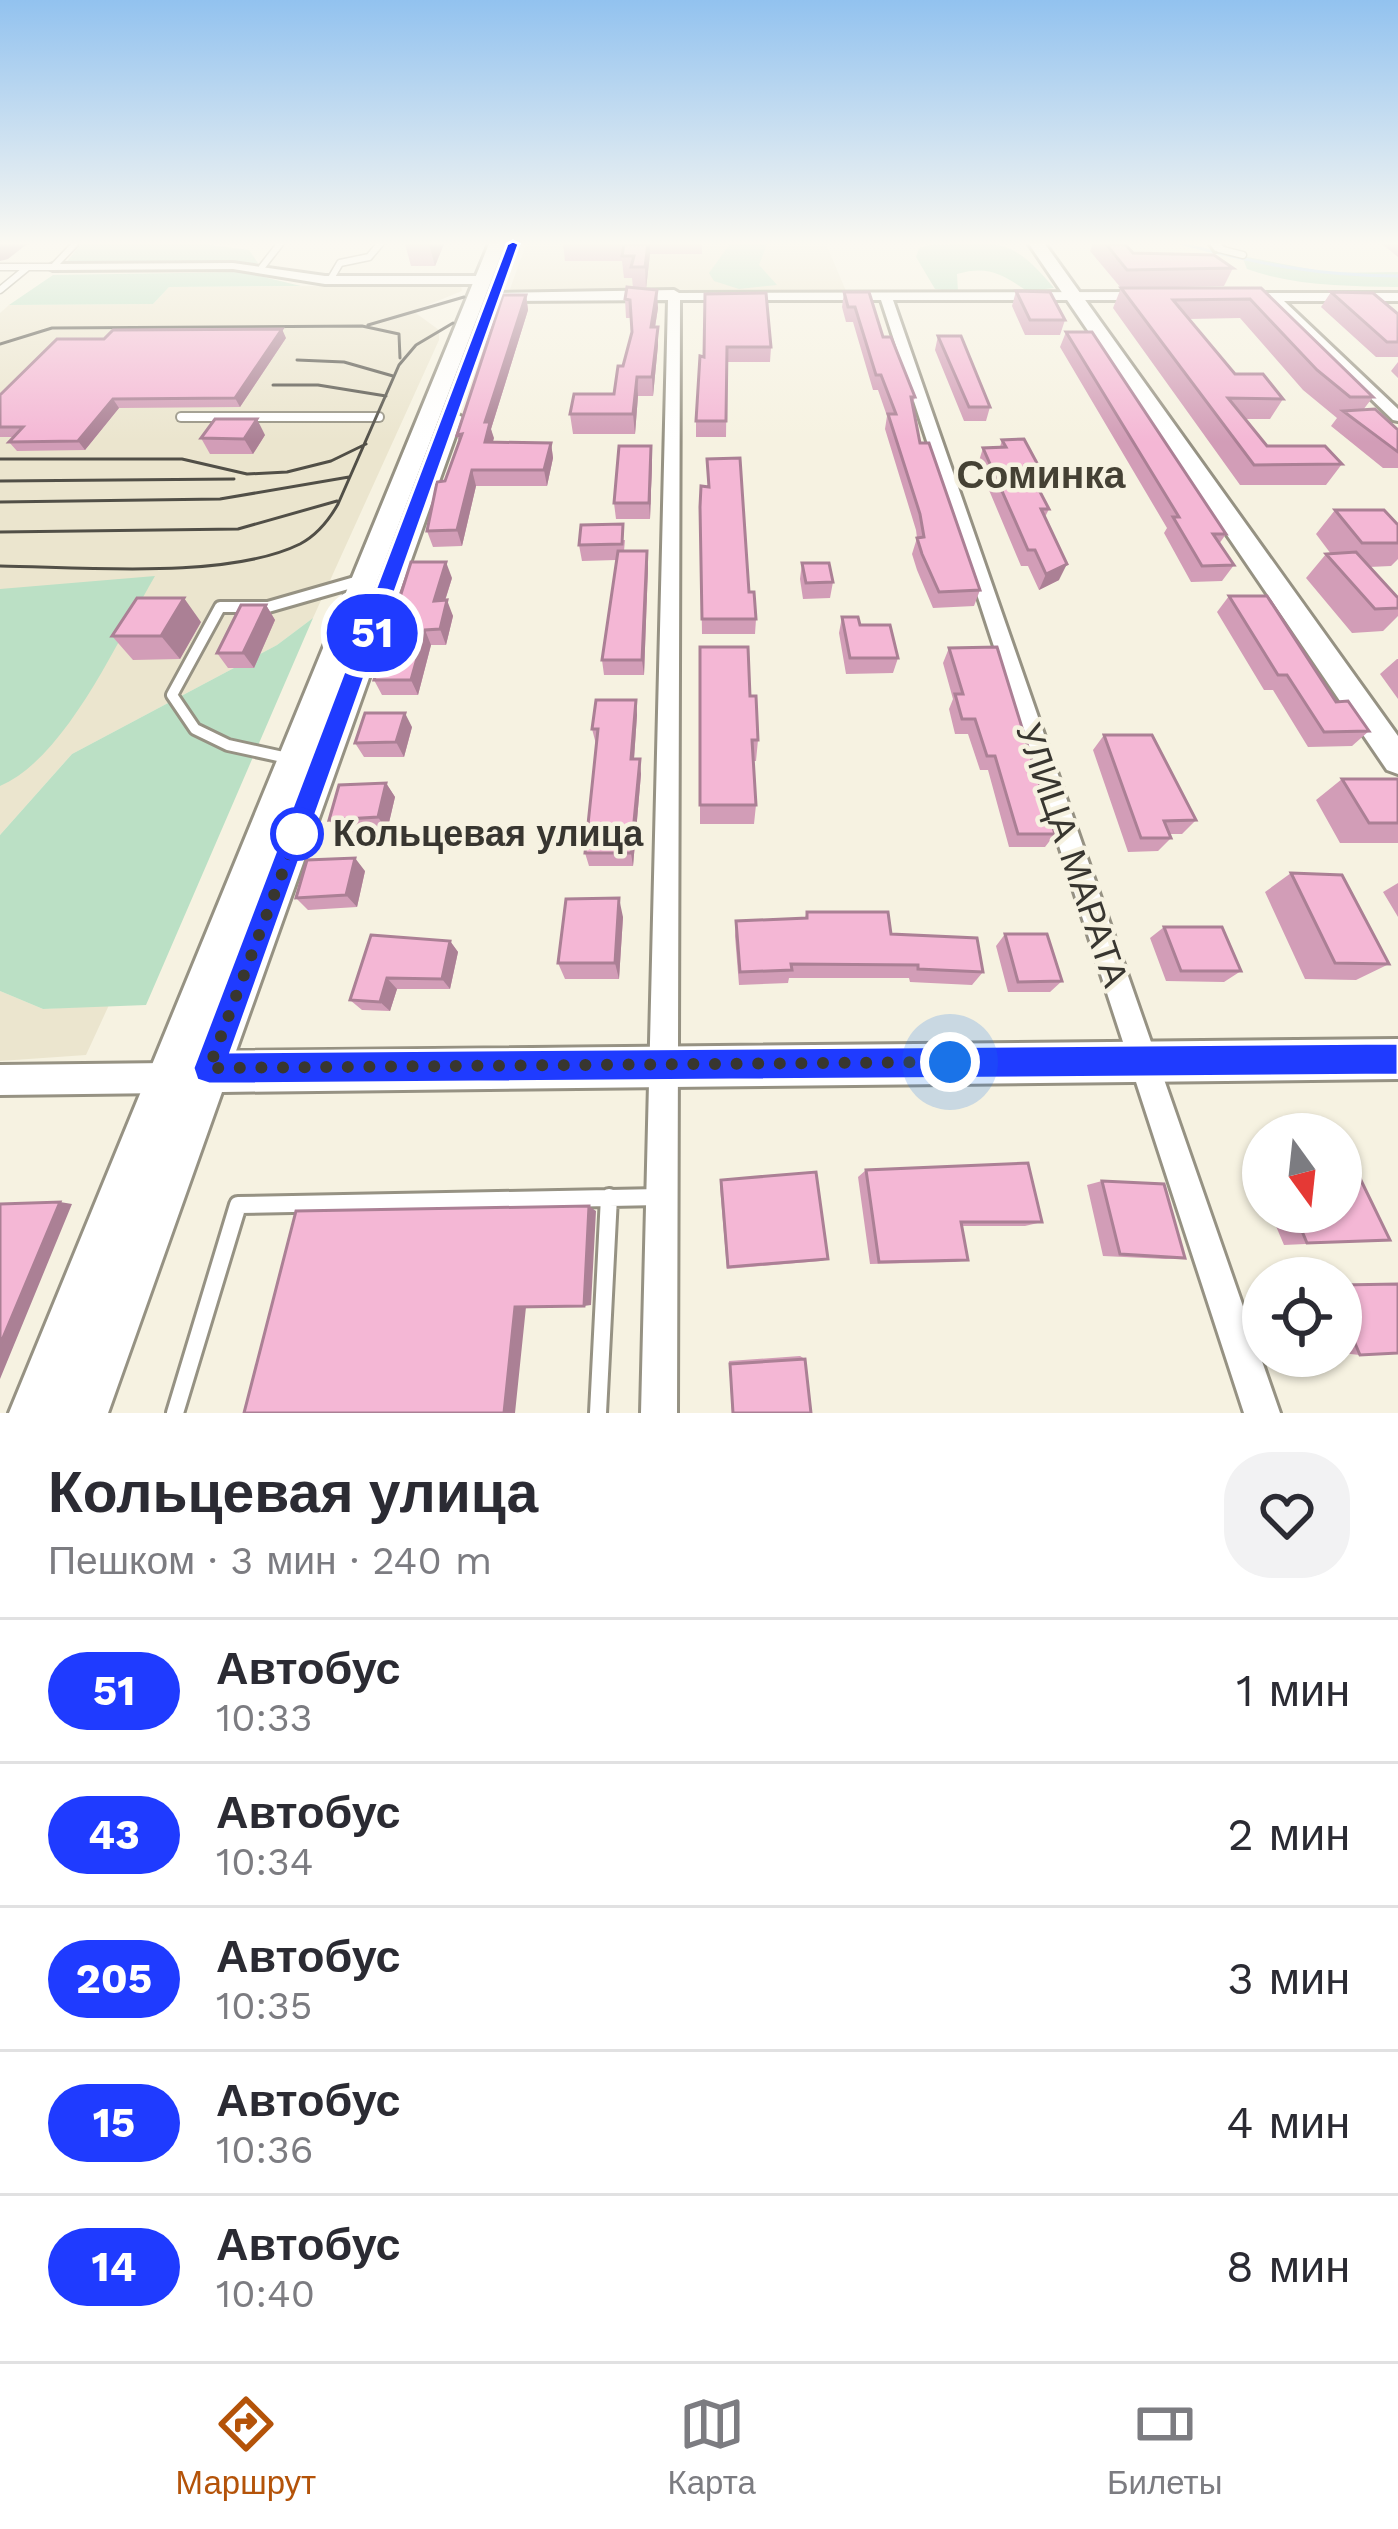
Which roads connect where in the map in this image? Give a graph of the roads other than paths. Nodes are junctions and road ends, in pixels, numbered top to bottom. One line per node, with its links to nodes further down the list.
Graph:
1 (479, 310): 10 (main road)
2 (480, 310): 16 (main road)
3 (674, 310): 15 (street)
4 (890, 310): 14 (street, УЛИЦА МАРАТА)
5 (1081, 310): 12 (main road)
6 (1286, 310): 9 (street)
7 (182, 417): 8 (lane)
8 (379, 417)
9 (1398, 417)
10 (365, 579): 11 (main road); 11 (lane)
11 (294, 760): 16 (main road)
12 (1398, 761)
13 (1398, 1059): 14 (main road)
14 (1140, 1060): 15 (main road); 25 (street, УЛИЦА МАРАТА)
15 (665, 1065): 16 (main road); 18 (street)
16 (188, 1073): 17 (street); 20 (main road); 21 (main road)
17 (0, 1080)
18 (663, 1196): 19 (lane); 24 (street)
19 (609, 1197): 22 (lane); 23 (lane)
20 (35, 1413)
21 (82, 1413)
22 (175, 1413)
23 (598, 1413)
24 (659, 1413)
25 (1262, 1413)

